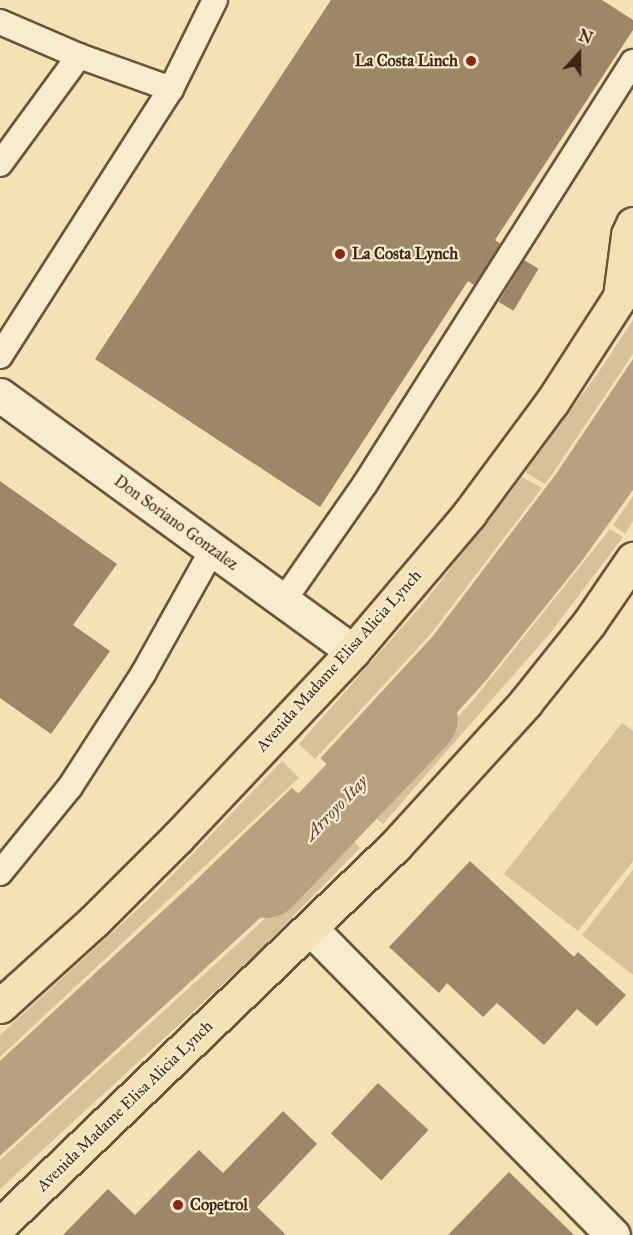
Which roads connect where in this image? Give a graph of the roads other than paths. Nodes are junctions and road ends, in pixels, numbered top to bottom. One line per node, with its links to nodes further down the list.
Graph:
1 (215, 0): 5 (lane)
2 (0, 22): 3 (lane)
3 (79, 56): 5 (lane); 6 (lane)
4 (633, 62): 13 (lane)
5 (171, 89): 9 (lane)
6 (0, 164)
7 (633, 225): 8 (highway)
8 (627, 287): 14 (highway, Avenida Madame Elisa Alicia Lynch)
9 (0, 356)
10 (0, 395): 11 (street, Don Soriano Gonzalez)
11 (213, 549): 13 (street, Don Soriano Gonzalez); 15 (lane)
12 (633, 559): 16 (highway, Avenida Madame Elisa Alicia Lynch)
13 (284, 600): 14 (street, Don Soriano Gonzalez)
14 (353, 651): 17 (highway, Avenida Madame Elisa Alicia Lynch)
15 (0, 873)
16 (311, 930): 18 (highway, Avenida Madame Elisa Alicia Lynch); 19 (street)
17 (0, 1006)
18 (0, 1225)
19 (613, 1235)

